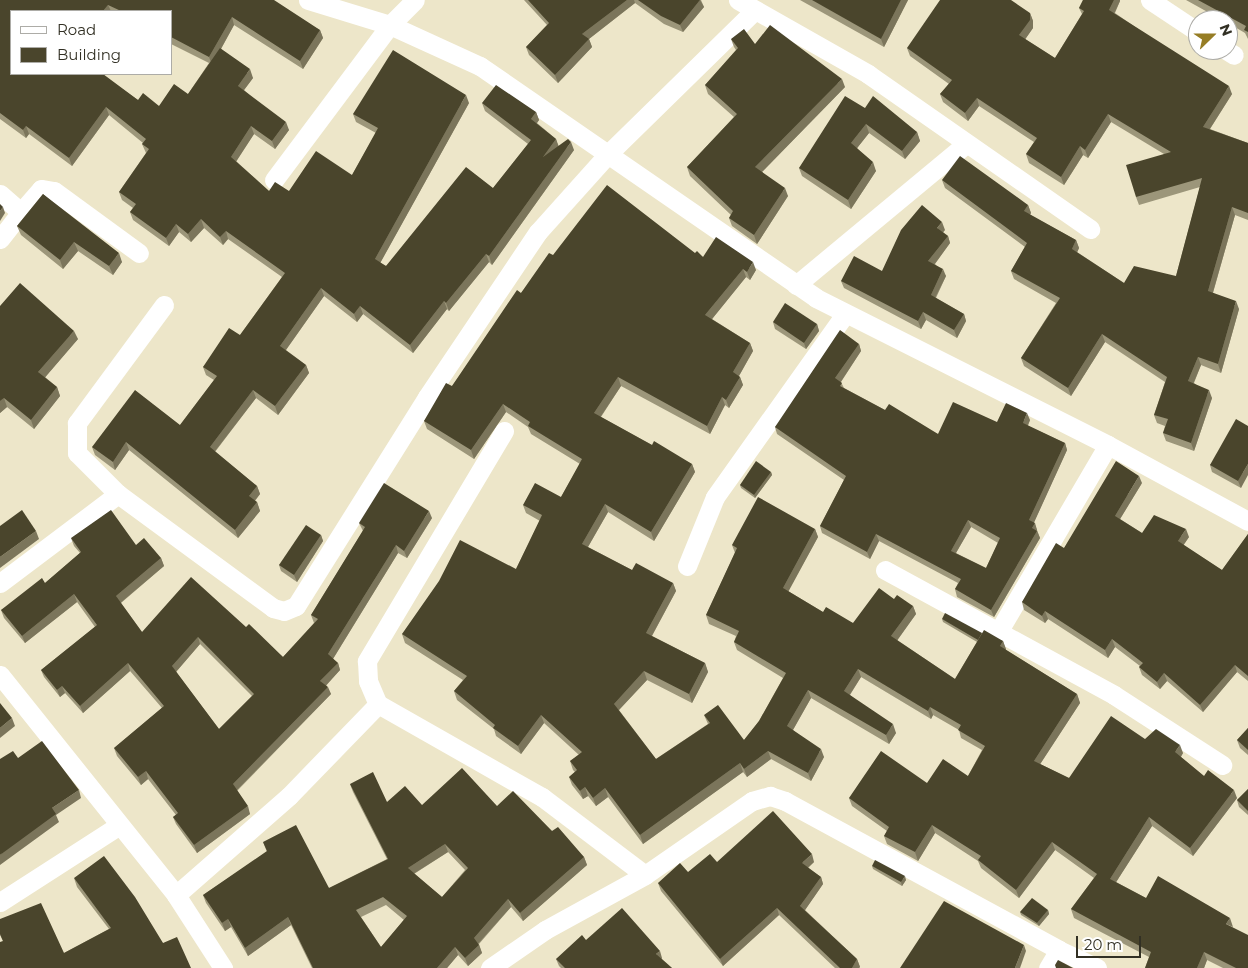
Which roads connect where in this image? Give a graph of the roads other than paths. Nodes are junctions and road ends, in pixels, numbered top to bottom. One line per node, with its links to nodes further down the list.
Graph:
1 (308, 0): 6 (street)
2 (416, 0): 6 (street)
3 (738, 0): 5 (street)
4 (1150, 0): 7 (street)
5 (755, 10): 8 (street); 9 (street)
6 (390, 25): 9 (street); 10 (street)
7 (1188, 25)
8 (966, 144): 13 (street); 16 (street)
9 (609, 153): 16 (street); 21 (street)
10 (274, 180)
11 (0, 194): 12 (street)
12 (21, 212): 14 (street); 15 (street)
13 (1090, 229)
14 (0, 239)
15 (140, 253)
16 (796, 285): 18 (street)
17 (164, 305): 21 (street)
18 (845, 314): 20 (street); 23 (street)
19 (504, 431): 28 (street)
20 (1108, 445): 22 (street); 26 (street)
21 (118, 494): 25 (street)
22 (1248, 521)
23 (687, 566)
24 (885, 570): 26 (street)
25 (0, 583)
26 (997, 634): 29 (street)
27 (0, 675): 30 (street)
28 (378, 704): 31 (street); 32 (street)
29 (1222, 765)
30 (118, 826): 32 (street); 33 (street)
31 (645, 875): 34 (street); 36 (street)
32 (176, 895): 35 (street)
33 (0, 902)
34 (1059, 950): 37 (street); 38 (street)
35 (223, 968)
36 (490, 968)
37 (1048, 968)
38 (1097, 968)

